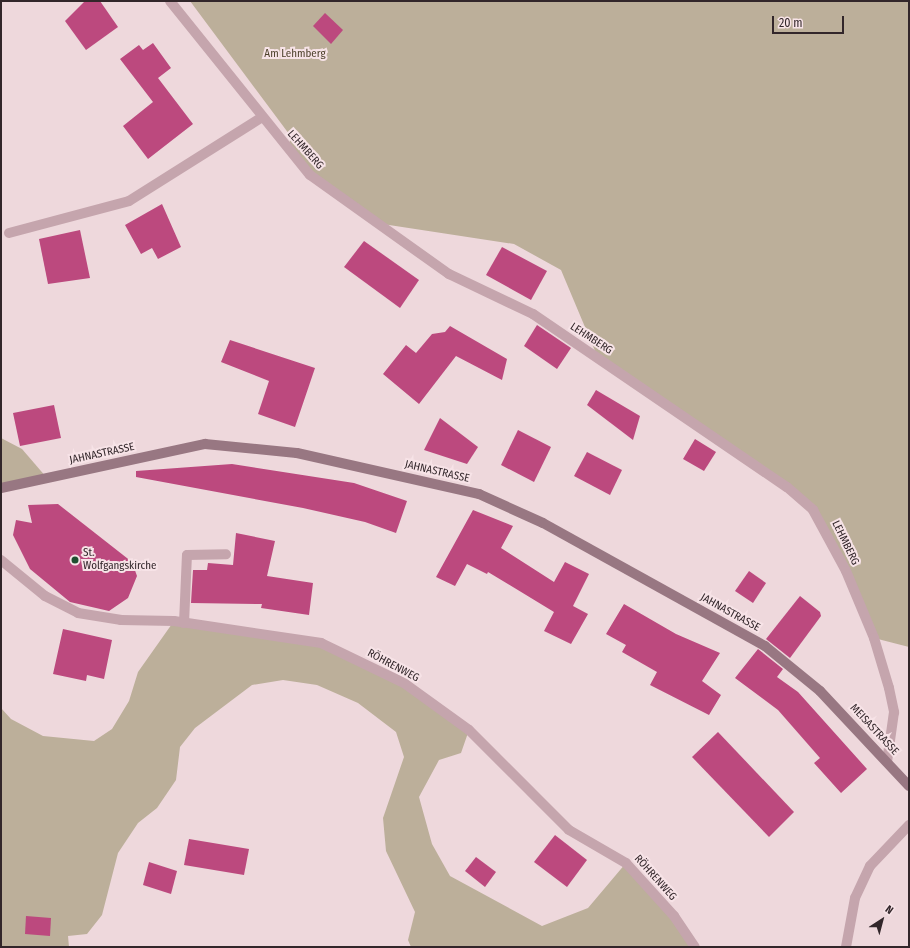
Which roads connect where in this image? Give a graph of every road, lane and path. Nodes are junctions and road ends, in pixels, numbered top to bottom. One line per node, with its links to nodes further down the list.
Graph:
1 (170, 1): 2 (street, LEHMBERG)
2 (261, 118): 3 (street); 9 (street, LEHMBERG)
3 (9, 233)
4 (1, 488): 8 (street, JAHNASTRASSE)
5 (226, 554): 7 (street)
6 (1, 560): 7 (street, RÖHRENWEG)
7 (184, 623): 12 (street, RÖHRENWEG)
8 (820, 691): 9 (street, MEISASTRASSE)
9 (887, 762): 10 (street, MEISASTRASSE)
10 (909, 786)
11 (909, 824): 13 (street)
12 (695, 947)
13 (846, 947)

